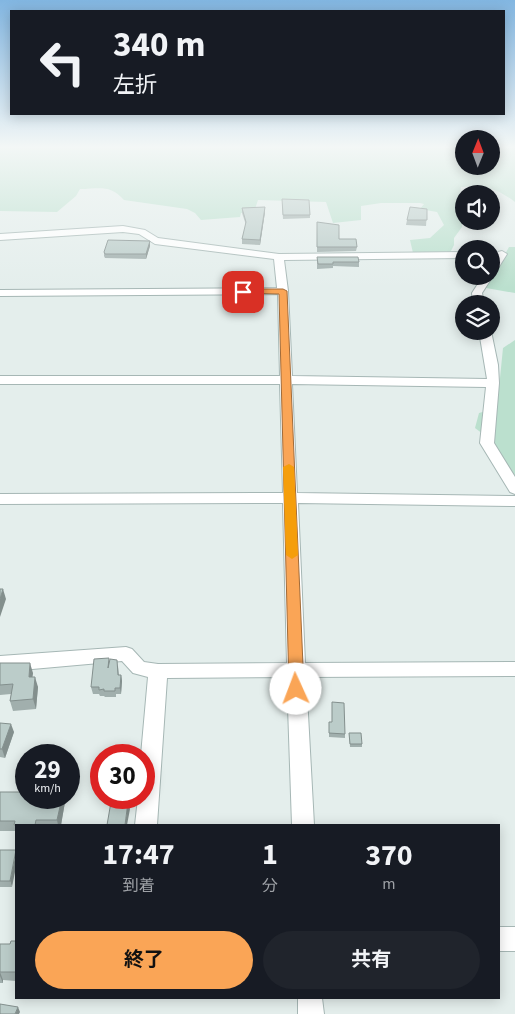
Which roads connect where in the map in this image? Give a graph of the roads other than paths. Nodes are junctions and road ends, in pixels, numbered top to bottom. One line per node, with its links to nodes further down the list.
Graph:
1 (0, 236): 3 (street)
2 (455, 255): 3 (street)
3 (279, 257): 4 (street)
4 (283, 291): 5 (street); 8 (street)
5 (0, 293)
6 (487, 340): 9 (street)
7 (0, 380): 8 (street)
8 (285, 380): 9 (street); 11 (street)
9 (493, 383): 10 (street)
10 (515, 490)
11 (290, 498): 12 (street); 13 (street); 16 (street)
12 (0, 499)
13 (515, 501)
14 (0, 662): 17 (street)
15 (515, 669): 16 (street)
16 (296, 670): 17 (street); 19 (street)
17 (158, 671): 18 (street)
18 (146, 824)
19 (303, 824)
20 (500, 939): 21 (street)
21 (515, 939)
22 (310, 999): 23 (street)
23 (311, 1014)

